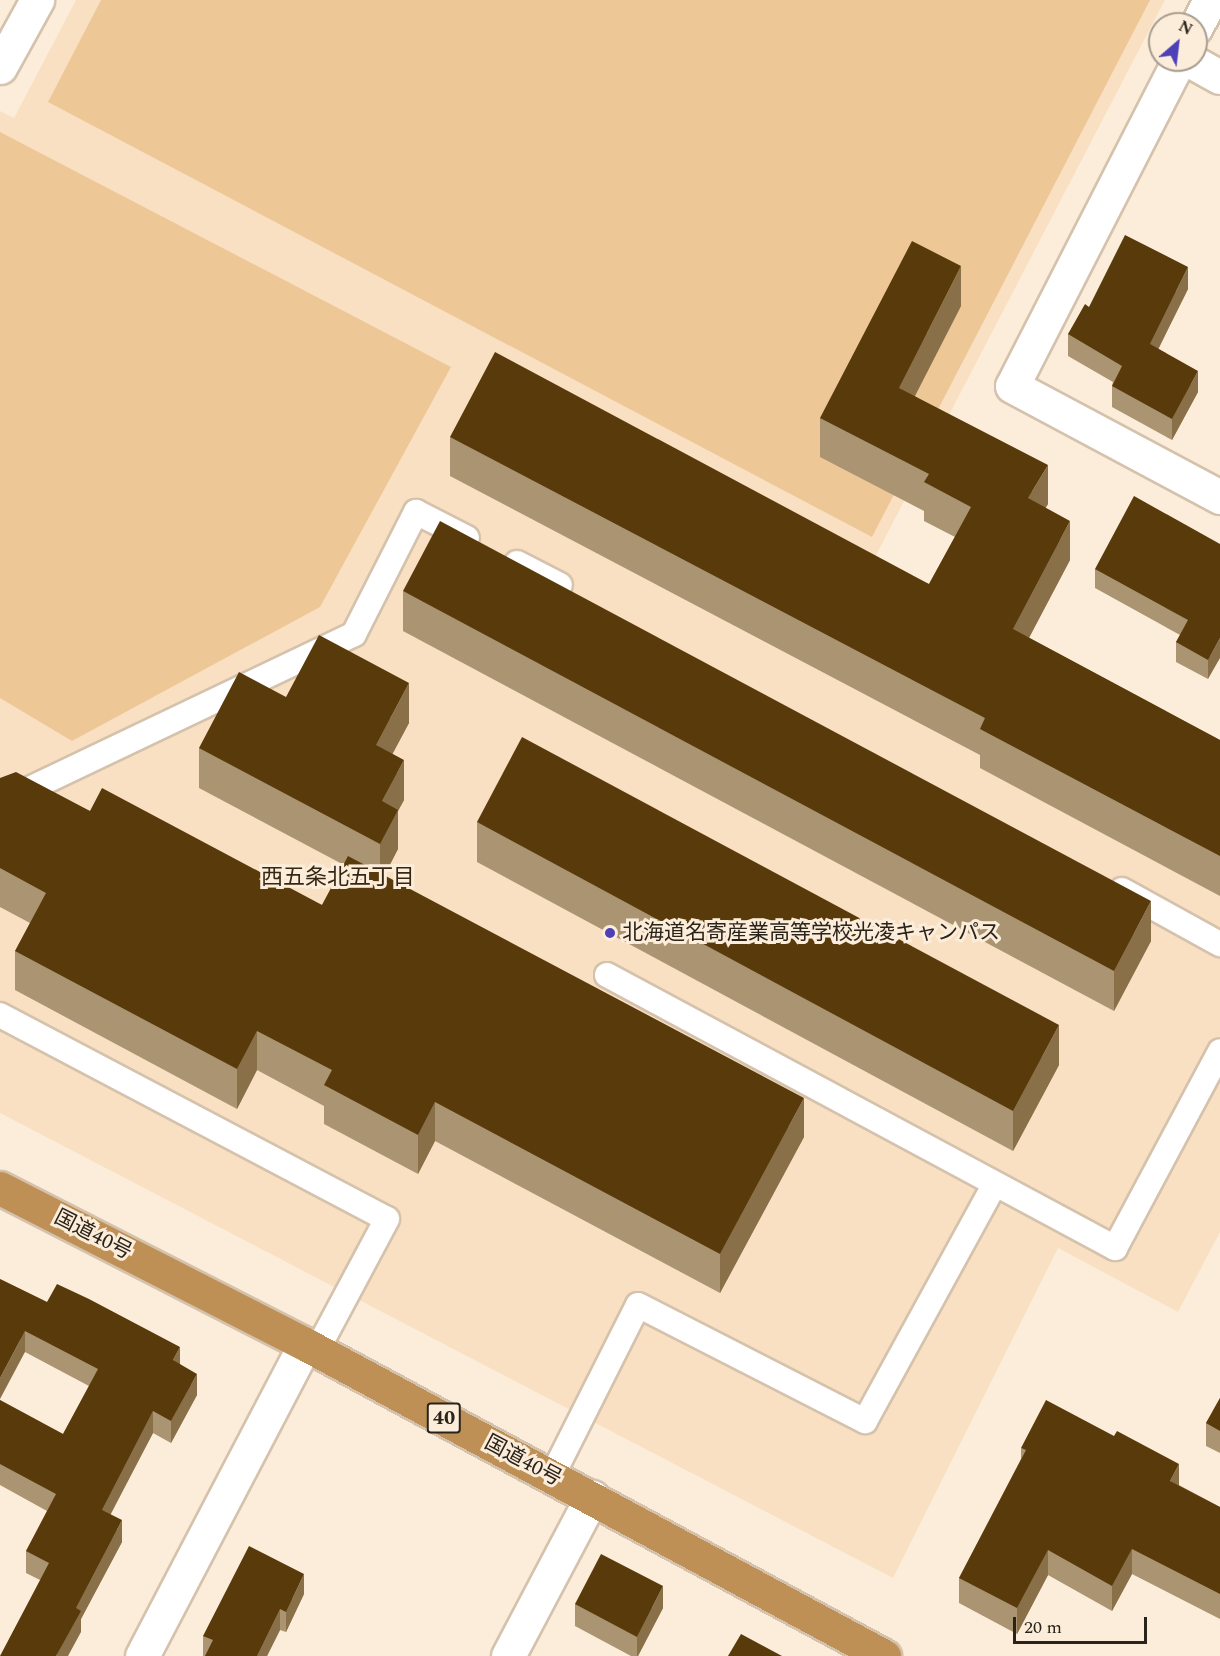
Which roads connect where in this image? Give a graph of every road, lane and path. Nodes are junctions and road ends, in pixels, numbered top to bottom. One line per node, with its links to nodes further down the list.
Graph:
1 (37, 0): 2 (street)
2 (0, 67)
3 (1173, 72): 4 (street)
4 (1220, 497)
5 (560, 585): 6 (lane)
6 (0, 803)
7 (1106, 881): 8 (lane)
8 (1220, 944)
9 (607, 975): 12 (lane)
10 (0, 1015): 14 (lane)
11 (1220, 1051): 12 (lane)
12 (995, 1184): 15 (lane)
13 (0, 1188): 14 (highway, 国道40号 / 40)
14 (311, 1347): 15 (highway, 国道40号 / 40); 18 (street)
15 (552, 1476): 16 (highway, 国道40号 / 40)
16 (592, 1497): 17 (highway, 国道40号 / 40); 19 (street)
17 (877, 1654)
18 (142, 1656)
19 (508, 1656)

